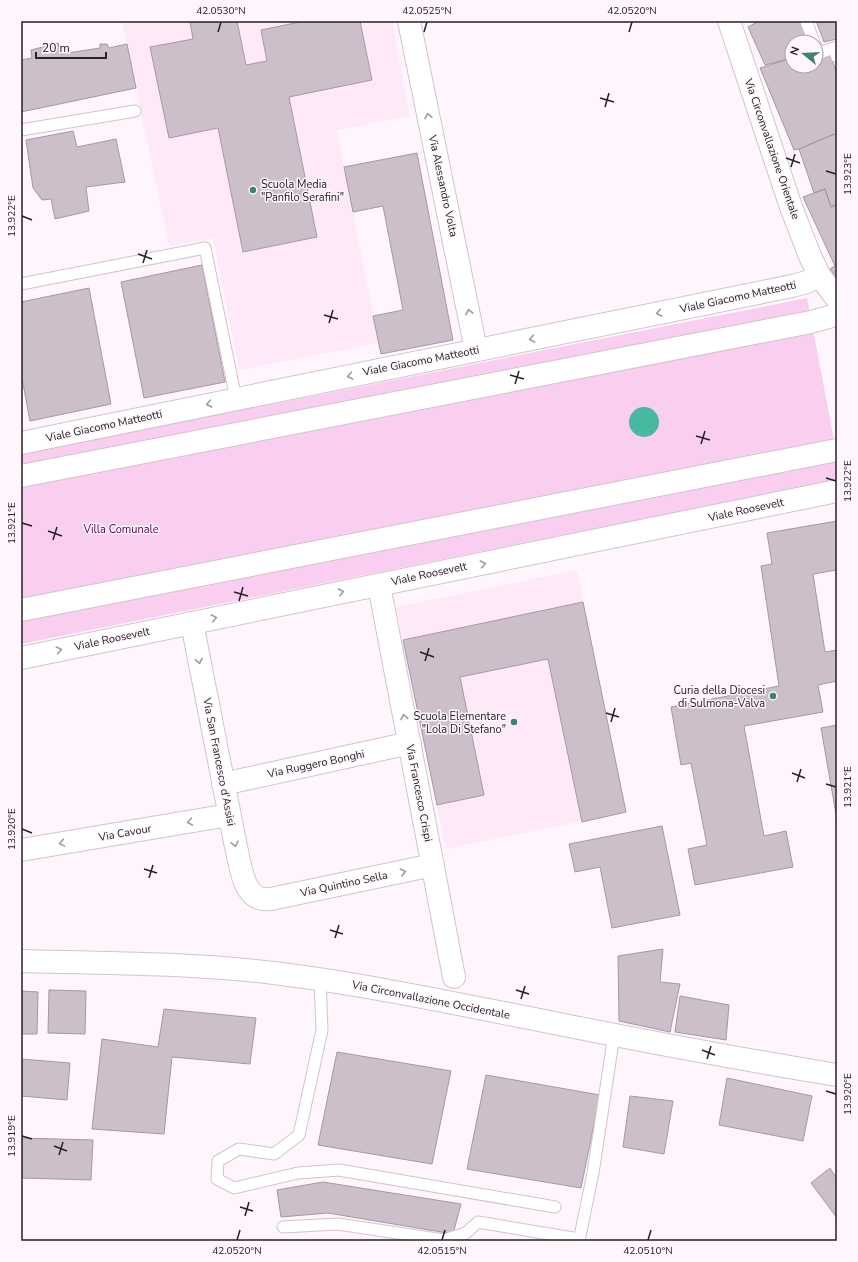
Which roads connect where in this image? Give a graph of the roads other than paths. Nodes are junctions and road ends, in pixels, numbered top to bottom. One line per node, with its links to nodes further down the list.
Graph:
1 (409, 21): 12 (street, Via Alessandro Volta, one-way to 1)
2 (729, 21): 9 (street, Via Circonvallazione Orientale)
3 (806, 21): 4 (lane)
4 (811, 34)
5 (824, 51): 6 (lane)
6 (837, 57)
7 (135, 111): 8 (lane)
8 (21, 130)
9 (819, 275): 11 (street, Via Circonvallazione Orientale); 12 (street, Viale Giacomo Matteotti, one-way to 12)
10 (21, 284): 13 (lane)
11 (836, 307): 16 (street)
12 (476, 350): 13 (street, Viale Giacomo Matteotti, one-way to 13)
13 (236, 399): 14 (street, Viale Giacomo Matteotti, one-way to 14)
14 (21, 443)
15 (837, 450): 19 (street)
16 (21, 476)
17 (837, 491): 18 (street, Viale Roosevelt, one-way to 17)
18 (379, 585): 20 (street, Viale Roosevelt, one-way to 18); 22 (street, Via Francesco Crispi, one-way to 18)
19 (21, 610)
20 (192, 623): 21 (street, Viale Roosevelt, one-way to 20); 23 (street, Via San Francesco d'Assisi, one-way to 23)
21 (21, 658)
22 (410, 743): 23 (street, Via Ruggero Bonghi); 26 (street, Via Francesco Crispi)
23 (223, 784): 24 (street, Via San Francesco d'Assisi)
24 (229, 815): 25 (street, Via Cavour, one-way to 25); 27 (street, Via San Francesco d'Assisi, one-way to 27)
25 (21, 850)
26 (433, 865): 27 (street, Via Quintino Sella, one-way to 26); 29 (street, Via Francesco Crispi)
27 (255, 898)
28 (21, 961): 30 (street, Via Circonvallazione Occidentale)
29 (454, 977)
30 (320, 979): 31 (street, Via Circonvallazione Occidentale); 33 (lane)
31 (614, 1035): 32 (street, Via Circonvallazione Occidentale); 35 (lane)
32 (837, 1075)
33 (555, 1207)
34 (283, 1227): 35 (lane)
35 (579, 1240)

